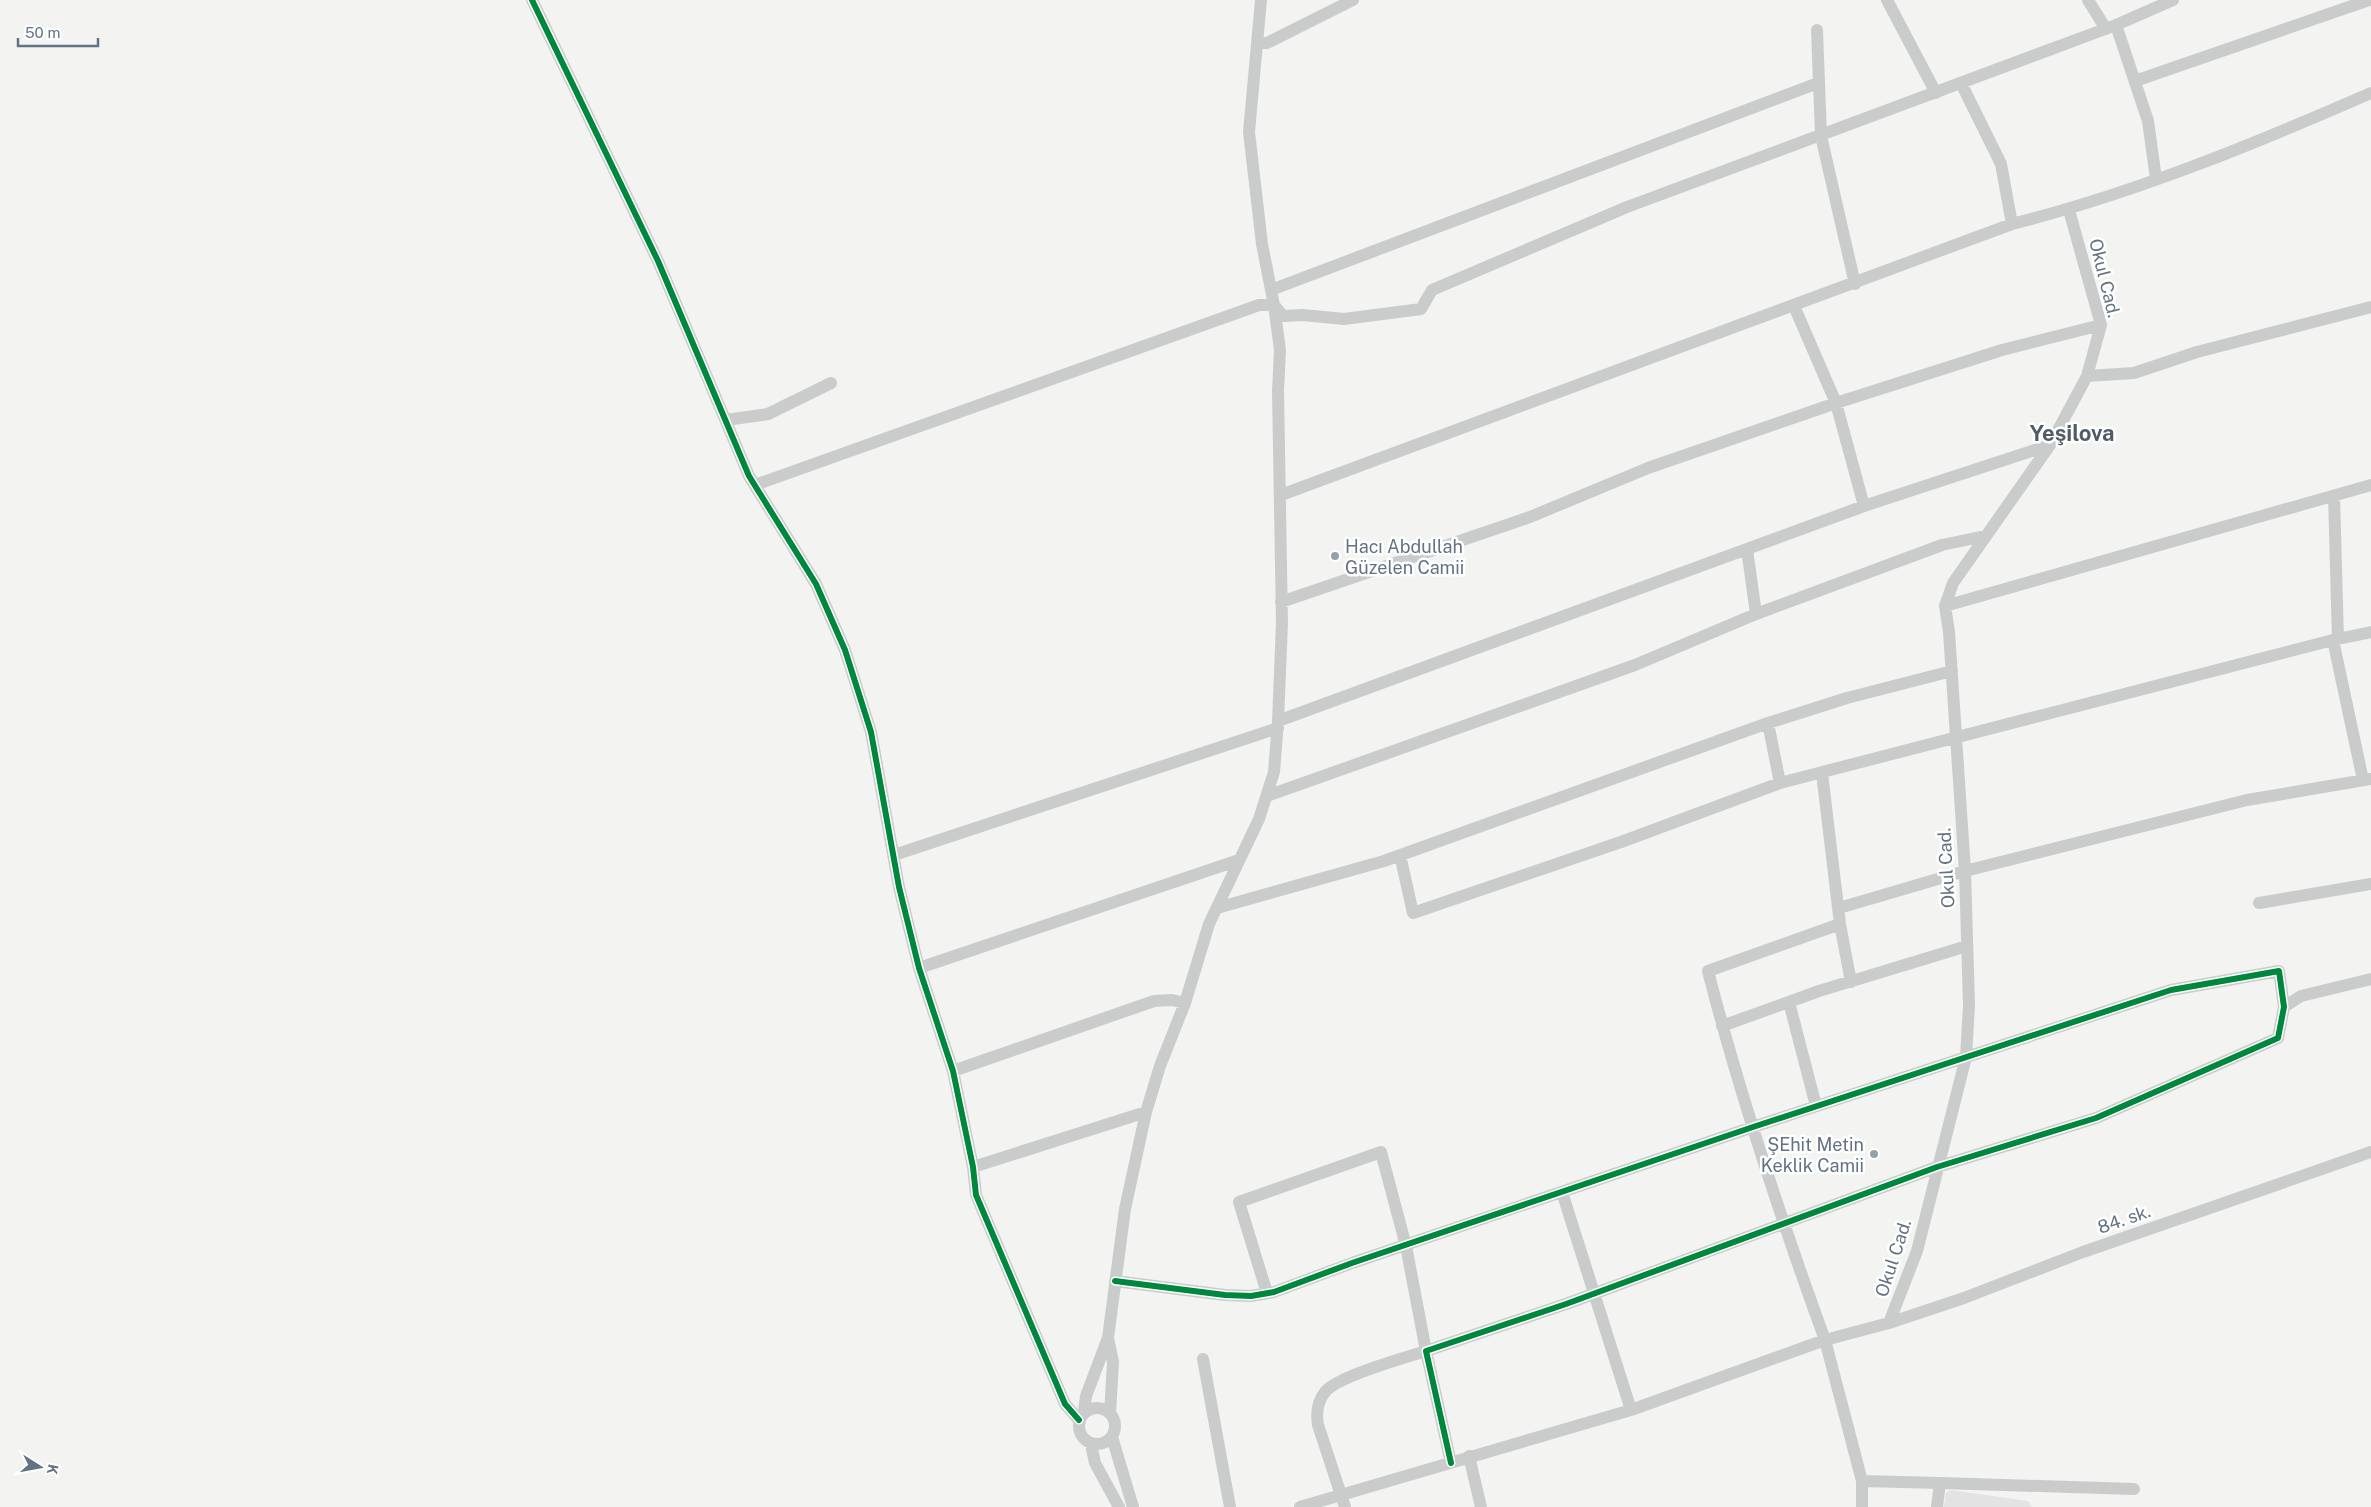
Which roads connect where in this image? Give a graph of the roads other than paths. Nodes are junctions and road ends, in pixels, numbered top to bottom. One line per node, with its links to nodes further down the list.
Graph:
1 (532, 0): 29 (street)
2 (1261, 0): 10 (street)
3 (1353, 0): 10 (street)
4 (1887, 0): 14 (street)
5 (2088, 0): 8 (street)
6 (2173, 0): 8 (street)
7 (2370, 0): 11 (street)
8 (2111, 27): 11 (street); 13 (street)
9 (1817, 30): 12 (street)
10 (1257, 43): 21 (street)
11 (2135, 81): 17 (street)
12 (1818, 83): 16 (street); 21 (street)
13 (1961, 83): 14 (street); 19 (street)
14 (1936, 93): 16 (street)
15 (2371, 93): 17 (street)
16 (1821, 136): 20 (street); 22 (street)
17 (2156, 178): 18 (street)
18 (2069, 210): 19 (street); 25 (street, Okul Cad.)
19 (2012, 224): 20 (street)
20 (1855, 284): 23 (street)
21 (1271, 290): 22 (street)
22 (1274, 305): 32 (street); 33 (street)
23 (1794, 306): 28 (street); 33 (street)
24 (2371, 307): 26 (street)
25 (2101, 325): 26 (street, Okul Cad.); 28 (street)
26 (2087, 376): 30 (street, Okul Cad.)
27 (831, 383): 29 (street)
28 (1836, 403): 35 (street); 38 (street)
29 (726, 420): 32 (street)
30 (2050, 445): 35 (street); 36 (street, Okul Cad.)
31 (2371, 484): 34 (street)
32 (755, 485): 51 (street)
33 (1280, 495): 38 (street)
34 (2334, 496): 39 (street); 42 (street)
35 (1864, 506): 37 (street)
36 (1985, 536): 39 (street, Okul Cad.); 40 (street)
37 (1747, 549): 40 (street); 45 (street)
38 (1281, 602): 45 (street)
39 (1945, 606): 43 (street, Okul Cad.)
40 (1756, 614): 50 (street)
41 (2371, 632): 42 (street)
42 (2335, 639): 46 (street); 48 (street)
43 (1952, 671): 44 (street); 46 (street, Okul Cad.)
44 (1768, 723): 49 (street); 52 (street)
45 (1278, 724): 50 (street); 51 (street)
46 (1955, 736): 47 (street); 54 (street, Okul Cad.)
47 (1822, 773): 49 (street); 58 (street)
48 (2367, 780): 54 (street)
49 (1780, 783): 52 (street)
50 (1266, 796): 53 (street)
51 (894, 854): 61 (street)
52 (1400, 855): 57 (street)
53 (1239, 860): 57 (street); 61 (street)
54 (1964, 871): 58 (street); 60 (street, Okul Cad.)
55 (2371, 884): 56 (street)
56 (2259, 903)
57 (1216, 908): 65 (street)
58 (1839, 908): 59 (street)
59 (1840, 924): 63 (street); 67 (street)
60 (1967, 946): 63 (street); 68 (street, Okul Cad.)
61 (919, 968): 69 (street)
62 (2371, 979): 66 (street)
63 (1851, 982): 64 (street)
64 (1789, 1002): 67 (street); 70 (street)
65 (1185, 1003): 69 (street); 71 (street)
66 (2284, 1007): 68 (street); 75 (street)
67 (1722, 1026): 72 (street)
68 (1966, 1057): 70 (street); 75 (street, Okul Cad.)
69 (953, 1071): 74 (street)
70 (1816, 1106): 72 (street)
71 (1146, 1112): 74 (street); 79 (street)
72 (1753, 1127): 76 (street); 77 (street)
73 (2371, 1152): 82 (street, 84. sk.)
74 (973, 1167): 89 (street)
75 (1937, 1167): 77 (street); 82 (street, Okul Cad.)
76 (1562, 1192): 78 (street); 81 (street)
77 (1782, 1223): 81 (street); 84 (street)
78 (1406, 1246): 80 (street); 80 (street); 85 (street)
79 (1115, 1281): 80 (street); 83 (street)
80 (1267, 1293)
81 (1594, 1293): 85 (street); 87 (street)
82 (1889, 1323): 84 (street, Okul Cad.)
83 (1108, 1338): 88 (street); 89 (street)
84 (1825, 1340): 87 (street, Okul Cad.); 94 (street)
85 (1426, 1351): 93 (street); 97 (street)
86 (1203, 1359): 100 (street)
87 (1631, 1410): 92 (street, Okul Cad.)
88 (1110, 1414): 89 (street); 90 (street)
89 (1082, 1416): 91 (street)
90 (1112, 1436): 91 (street); 99 (street)
91 (1091, 1444): 98 (street)
92 (1469, 1456): 93 (street, Okul Cad.); 103 (street)
93 (1451, 1463): 97 (street, Okul Cad.)
94 (1862, 1480): 95 (street); 104 (street)
95 (1940, 1484): 96 (street); 105 (street)
96 (2134, 1489)
97 (1340, 1494): 101 (street, Okul Cad.); 102 (street)
98 (1119, 1507)
99 (1133, 1507)
100 (1230, 1507)
101 (1300, 1507)
102 (1345, 1507)
103 (1481, 1507)
104 (1862, 1507)
105 (1937, 1507)

